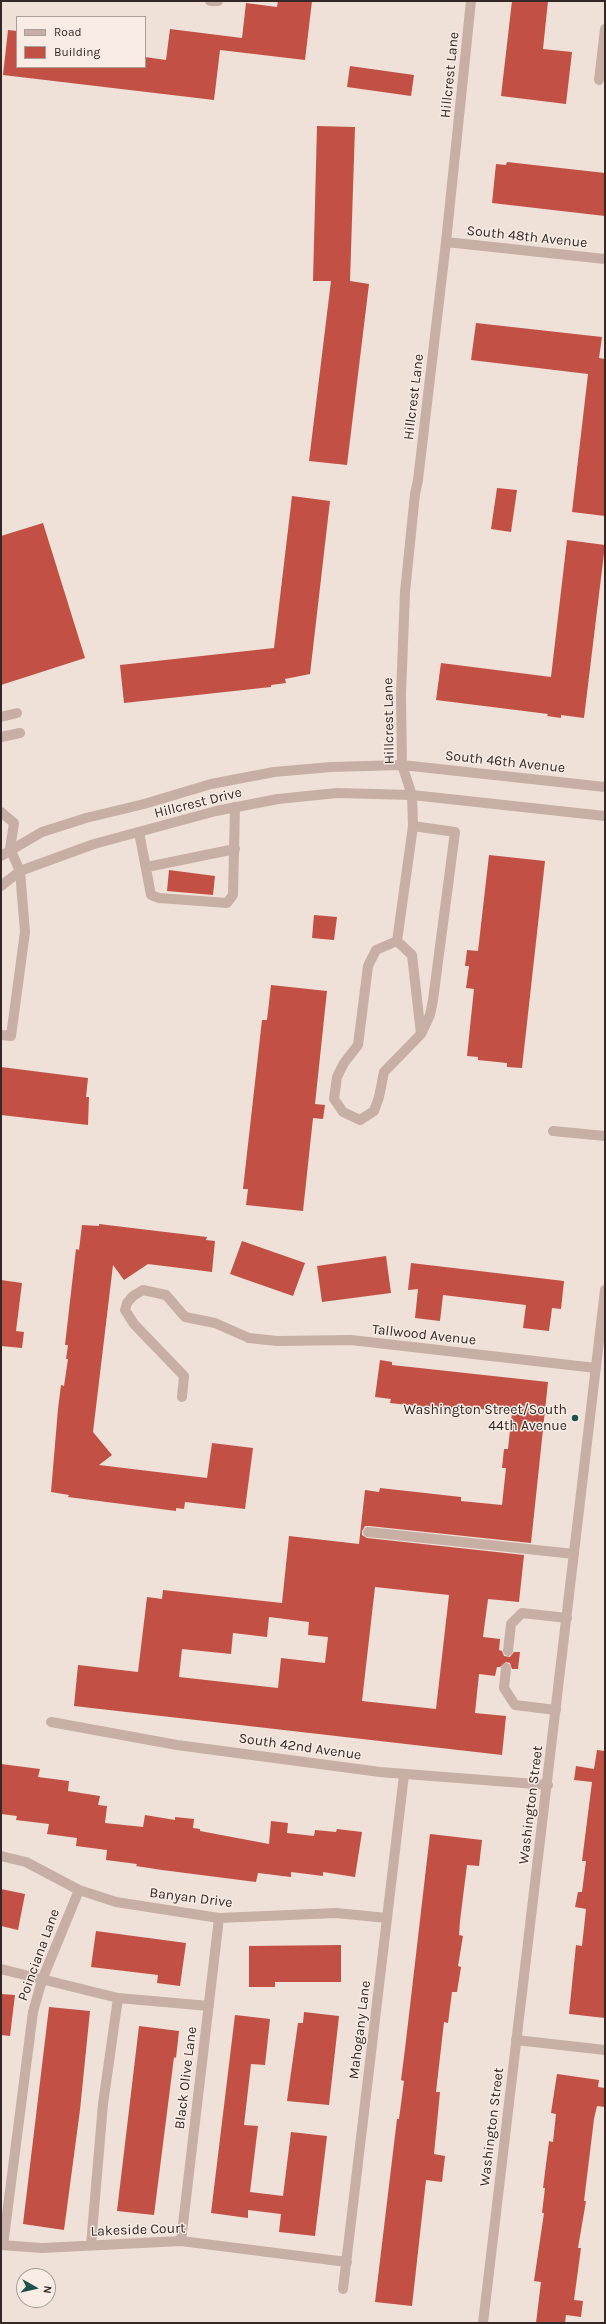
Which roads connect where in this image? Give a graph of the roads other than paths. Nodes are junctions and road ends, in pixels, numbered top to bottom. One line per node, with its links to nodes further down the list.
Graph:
1 (210, 1): 2 (street)
2 (218, 1)
3 (471, 1): 6 (street, Hillcrest Lane)
4 (605, 29): 5 (street)
5 (599, 80)
6 (446, 242): 7 (street, South 48th Avenue); 12 (street, Hillcrest Lane)
7 (605, 259)
8 (17, 713): 9 (street)
9 (1, 718)
10 (20, 733): 11 (street)
11 (1, 737)
12 (402, 765): 13 (street, South 46th Avenue); 14 (street, Hillcrest Lane); 20 (street, Hillcrest Drive)
13 (605, 787)
14 (412, 795): 15 (street, Hillcrest Drive); 17 (street); 18 (street, Hillcrest Lane)
15 (235, 808): 19 (street, Hillcrest Drive); 21 (street)
16 (1, 812): 20 (street)
17 (605, 816)
18 (413, 826): 26 (street, Hillcrest Lane); 27 (street)
19 (140, 832): 23 (street); 24 (street, Hillcrest Drive)
20 (5, 847): 22 (street, Hillcrest Drive); 24 (street)
21 (234, 849): 23 (street); 23 (street)
22 (1, 856)
23 (147, 867)
24 (20, 871): 25 (street, Hillcrest Drive); 28 (street)
25 (1, 886)
26 (397, 941): 27 (street); 27 (street)
27 (421, 1034)
28 (1, 1035)
29 (553, 1131): 30 (street)
30 (605, 1136)
31 (605, 1290): 32 (street, Washington Street)
32 (602, 1344): 33 (street, Washington Street)
33 (596, 1368): 34 (street, Tallwood Avenue); 36 (street, Washington Street)
34 (182, 1397)
35 (368, 1532): 36 (street)
36 (574, 1554): 37 (street, Washington Street)
37 (567, 1618): 38 (street); 40 (street, Washington Street)
38 (508, 1651)
39 (506, 1668): 40 (street)
40 (556, 1710): 43 (street, Washington Street)
41 (51, 1722): 42 (street, South 42nd Avenue)
42 (404, 1774): 43 (street, South 42nd Avenue); 47 (street, Mahogany Lane)
43 (548, 1785): 52 (street, Washington Street)
44 (1, 1856): 45 (street, Banyan Drive)
45 (79, 1890): 46 (street, Banyan Drive); 49 (street, Poinciana Lane)
46 (219, 1918): 47 (street, Banyan Drive); 51 (street, Black Olive Lane)
47 (387, 1918): 57 (street, Mahogany Lane)
48 (1, 1969): 49 (street)
49 (42, 1980): 50 (street); 55 (street, Poinciana Lane)
50 (118, 1998): 51 (street); 56 (street)
51 (209, 2006): 54 (street, Black Olive Lane)
52 (516, 2040): 53 (street); 59 (street, Washington Street)
53 (605, 2050)
54 (181, 2241): 56 (street, Lakeside Court); 57 (street, Lakeside Court)
55 (2, 2245): 56 (street, Lakeside Court)
56 (91, 2245)
57 (347, 2262): 58 (street, Mahogany Lane)
58 (343, 2289)
59 (483, 2323)

